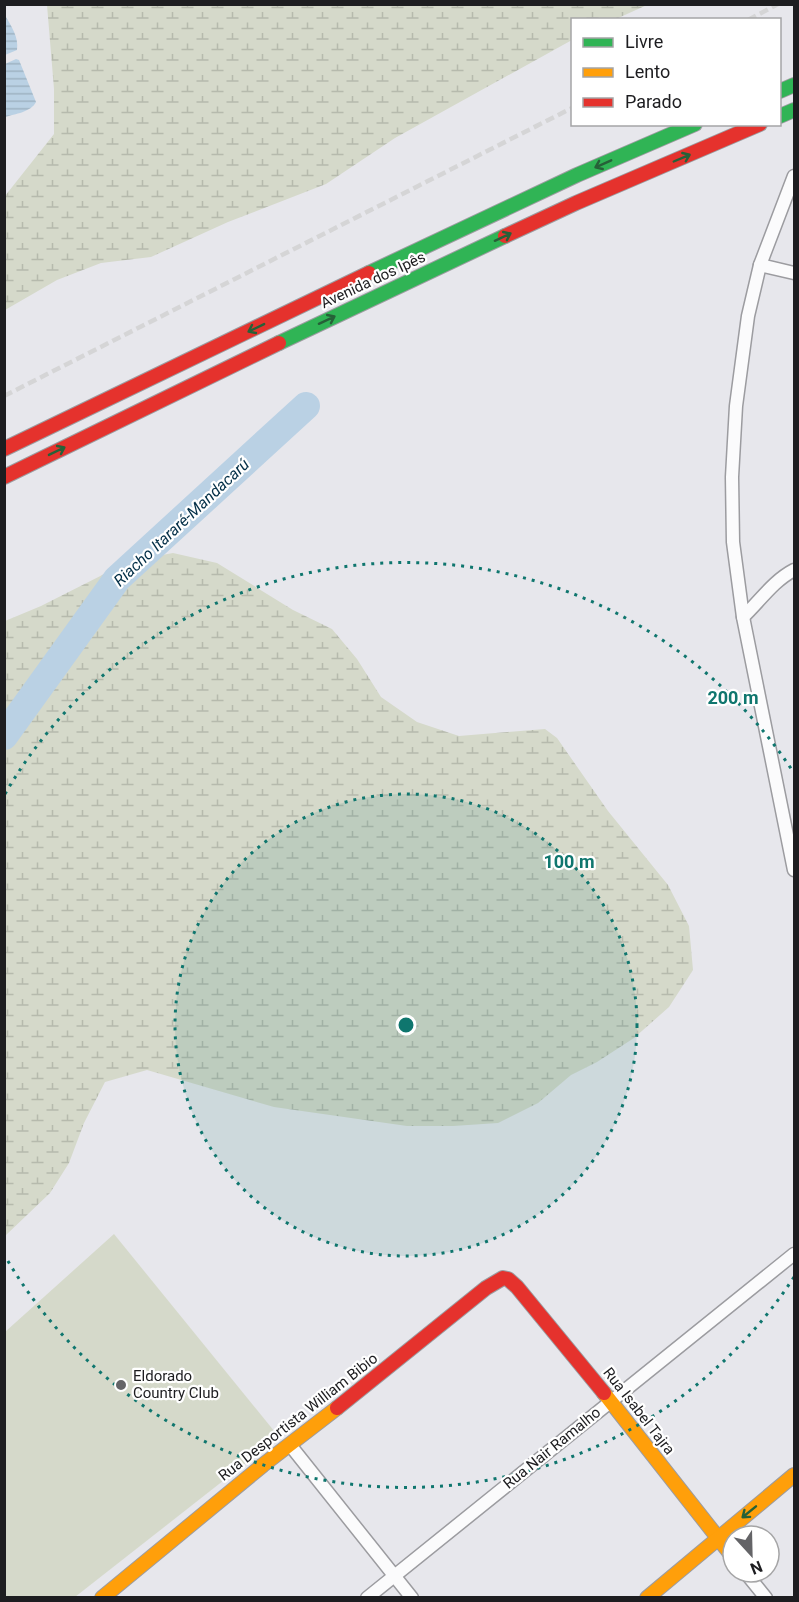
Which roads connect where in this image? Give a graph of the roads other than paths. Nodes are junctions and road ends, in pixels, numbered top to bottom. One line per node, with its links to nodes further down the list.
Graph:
1 (795, 85): 2 (main road)
2 (781, 91)
3 (795, 110): 4 (main road)
4 (781, 116)
5 (690, 126): 10 (main road, Avenida dos Ipês, one-way to 10)
6 (755, 126): 12 (main road, Avenida dos Ipês, one-way to 6)
7 (795, 176): 8 (street)
8 (760, 265): 9 (street); 17 (street)
9 (795, 273)
10 (279, 316): 11 (main road, Avenida dos Ipês, one-way to 11); 12 (main road)
11 (234, 338): 13 (main road); 14 (main road, Avenida dos Ipês)
12 (290, 338): 13 (main road, Avenida dos Ipês)
13 (244, 360): 15 (main road, Avenida dos Ipês, one-way to 13)
14 (4, 449)
15 (4, 477)
16 (795, 570): 17 (street)
17 (743, 617): 18 (street)
18 (795, 870)
19 (795, 1254): 21 (street, Rua Nair Ramalho)
20 (517, 1287): 21 (main road, Rua Isabel Tajra); 22 (main road, Rua Desportista William Bibio)
21 (611, 1401): 24 (main road, Rua Isabel Tajra); 26 (street, Rua Nair Ramalho)
22 (290, 1445): 26 (street); 28 (main road, Rua Desportista William Bibio)
23 (795, 1475): 24 (main road, one-way to 24)
24 (717, 1537): 25 (main road, Rua Isabel Tajra); 31 (main road)
25 (721, 1542)
26 (394, 1575): 29 (street, Rua Nair Ramalho); 30 (street)
27 (755, 1584): 32 (street)
28 (102, 1598)
29 (367, 1598)
30 (412, 1598)
31 (647, 1598)
32 (766, 1598)

